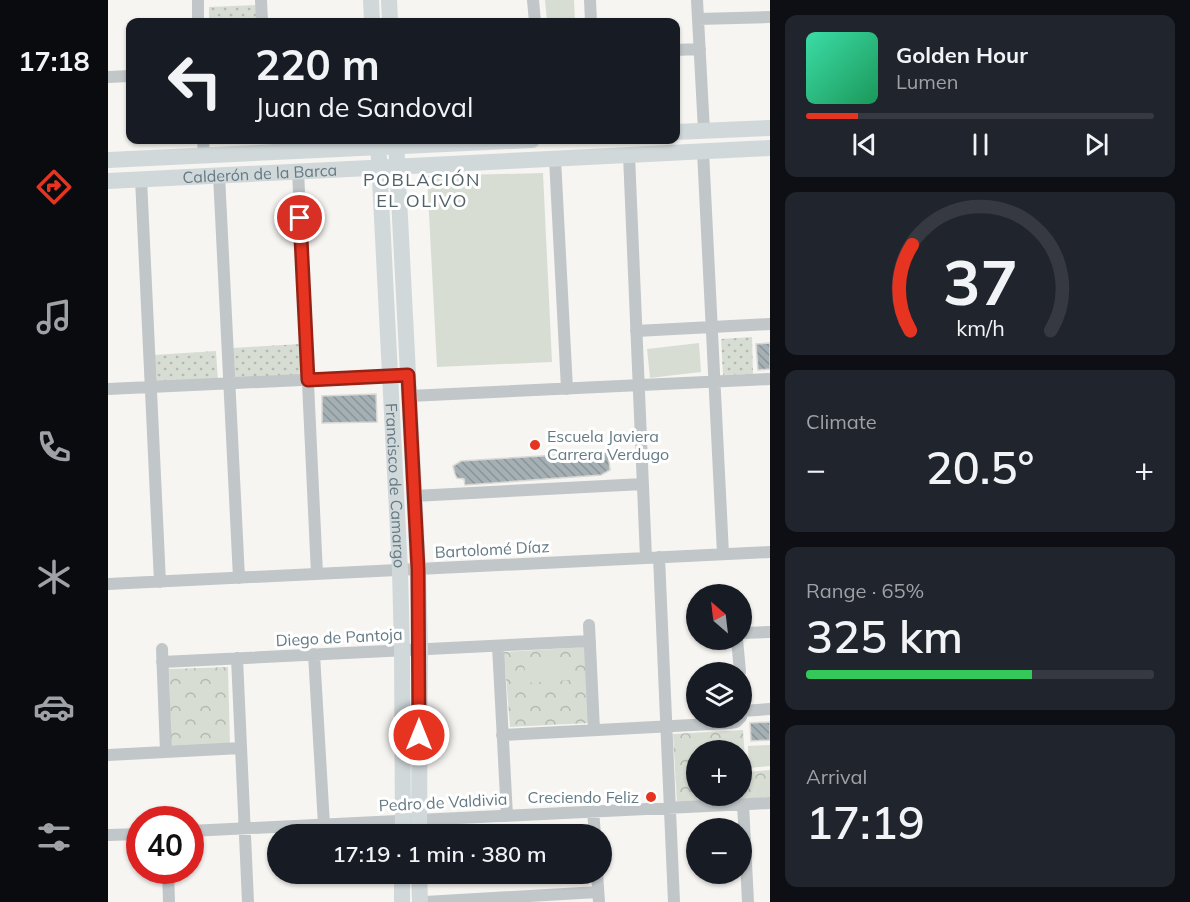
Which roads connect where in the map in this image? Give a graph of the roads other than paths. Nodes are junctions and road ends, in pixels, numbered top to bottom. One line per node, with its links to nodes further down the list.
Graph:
1 (198, 0): 9 (street)
2 (261, 0): 10 (street)
3 (371, 0): 11 (street)
4 (389, 0): 12 (street)
5 (533, 0): 13 (street)
6 (590, 0): 14 (street)
7 (697, 0): 15 (street)
8 (770, 16): 15 (street)
9 (198, 18)
10 (262, 18)
11 (372, 18)
12 (390, 18)
13 (535, 18)
14 (591, 18)
15 (698, 19): 16 (street)
16 (700, 49): 17 (street); 21 (street)
17 (680, 50)
18 (126, 76): 19 (street)
19 (108, 77)
20 (770, 128): 21 (street)
21 (704, 131): 22 (street)
22 (680, 132)
23 (343, 144): 26 (street, Calderón de la Barca)
24 (378, 144): 33 (street, Francisco de Camargo)
25 (396, 144): 32 (street, Francisco de Camargo)
26 (204, 148): 31 (street, Calderón de la Barca)
27 (770, 148): 28 (street, Calderón de la Barca)
28 (704, 152): 29 (street, Calderón de la Barca); 39 (street)
29 (629, 155): 30 (street, Calderón de la Barca); 40 (street)
30 (555, 159): 32 (street, Calderón de la Barca); 50 (street)
31 (108, 160)
32 (398, 166): 33 (street, Calderón de la Barca); 41 (street, Francisco de Camargo)
33 (380, 167): 34 (street, Calderón de la Barca); 42 (street, Francisco de Camargo)
34 (298, 171): 35 (street, Calderón de la Barca); 44 (street)
35 (219, 175): 36 (street, Calderón de la Barca); 46 (street)
36 (141, 179): 37 (street, Calderón de la Barca); 48 (street)
37 (108, 181)
38 (770, 324): 39 (street)
39 (712, 327): 40 (street); 45 (street)
40 (636, 331): 47 (street)
41 (408, 375): 42 (street); 51 (street, Francisco de Camargo)
42 (390, 376): 44 (street); 58 (street, Francisco de Camargo)
43 (770, 379): 45 (street)
44 (308, 380): 46 (street); 59 (street)
45 (715, 382): 47 (street); 55 (street)
46 (229, 384): 48 (street); 60 (street)
47 (639, 385): 50 (street); 52 (street)
48 (150, 387): 49 (street); 61 (street)
49 (108, 389)
50 (567, 389): 51 (street)
51 (409, 396): 53 (street, Francisco de Camargo)
52 (643, 484): 53 (street); 56 (street)
53 (414, 496): 57 (street, Francisco de Camargo)
54 (770, 552): 55 (street, Bartolomé Díaz)
55 (723, 554): 56 (street, Bartolomé Díaz)
56 (652, 557): 57 (street, Bartolomé Díaz); 75 (street)
57 (418, 569): 58 (street, Bartolomé Díaz); 68 (street, Francisco de Camargo)
58 (400, 570): 59 (street, Bartolomé Díaz); 69 (street, Francisco de Camargo)
59 (316, 574): 60 (street, Bartolomé Díaz)
60 (239, 578): 61 (street, Bartolomé Díaz)
61 (160, 582): 62 (street, Bartolomé Díaz)
62 (108, 584)
63 (589, 625): 66 (street)
64 (770, 632): 65 (street)
65 (752, 633)
66 (590, 641): 67 (street, Diego de Pantoja); 76 (street)
67 (498, 646): 68 (street, Diego de Pantoja); 77 (street)
68 (420, 649): 69 (street, Diego de Pantoja); 89 (street, Francisco de Camargo)
69 (402, 650): 70 (street, Diego de Pantoja); 90 (street, Francisco de Camargo)
70 (314, 654): 71 (street, Diego de Pantoja); 88 (street)
71 (237, 658): 78 (street); 79 (street, Diego de Pantoja)
72 (770, 709): 73 (street)
73 (752, 713)
74 (686, 725): 75 (street)
75 (666, 726): 76 (street); 85 (street)
76 (594, 730): 77 (street)
77 (502, 735): 87 (street)
78 (241, 748): 79 (street); 94 (street)
79 (166, 752): 80 (street)
80 (108, 755)
81 (770, 803): 82 (street, Pedro de Valdivia)
82 (752, 804)
83 (706, 806): 85 (street, Pedro de Valdivia)
84 (743, 806): 109 (street)
85 (670, 808): 86 (street, Pedro de Valdivia); 108 (street)
86 (593, 812): 87 (street, Pedro de Valdivia); 92 (street)
87 (507, 816): 91 (street, Pedro de Valdivia)
88 (324, 824)
89 (411, 824)
90 (411, 824)
91 (437, 824)
92 (594, 824)
93 (267, 828): 94 (street, Pedro de Valdivia)
94 (244, 829): 95 (street, Pedro de Valdivia); 104 (street)
95 (204, 830)
96 (126, 834): 97 (street)
97 (108, 835)
98 (168, 884): 103 (street)
99 (402, 884): 105 (street)
100 (419, 884): 106 (street)
101 (599, 897): 102 (street)
102 (504, 900): 107 (street)
103 (169, 902)
104 (248, 902)
105 (402, 902)
106 (420, 902)
107 (425, 902)
108 (674, 902)
109 (748, 902)

